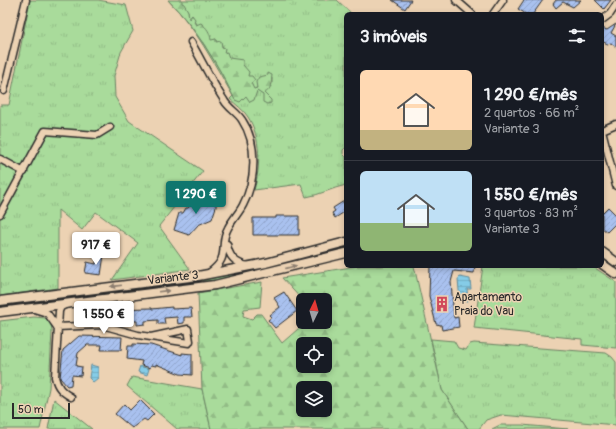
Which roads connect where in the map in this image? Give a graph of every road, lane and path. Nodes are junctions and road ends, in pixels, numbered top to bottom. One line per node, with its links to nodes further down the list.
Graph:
1 (26, 0): 9 (street)
2 (456, 0): 5 (street)
3 (503, 0): 6 (street)
4 (616, 6): 7 (street)
5 (470, 12)
6 (494, 12)
7 (604, 18)
8 (191, 42): 18 (street)
9 (4, 91)
10 (616, 124): 12 (street)
11 (110, 127): 15 (street)
12 (604, 129)
13 (604, 138): 16 (street)
14 (0, 159): 15 (street)
15 (24, 172): 17 (street)
16 (616, 186)
17 (0, 214)
18 (226, 235): 24 (street); 25 (street)
19 (344, 242): 24 (main road, Variante 3)
20 (344, 253): 28 (main road, Variante 3, one-way to 20)
21 (604, 253): 22 (main road)
22 (616, 262)
23 (604, 265): 26 (main road)
24 (249, 266): 25 (main road, Variante 3)
25 (207, 274): 27 (main road, Variante 3, one-way to 27)
26 (616, 274)
27 (0, 301)
28 (67, 304): 29 (main road, Variante 3); 31 (street)
29 (29, 308): 30 (main road, Variante 3); 31 (street)
30 (0, 312)
31 (57, 327): 32 (street); 33 (street)
32 (151, 337): 32 (street)
33 (71, 397)

